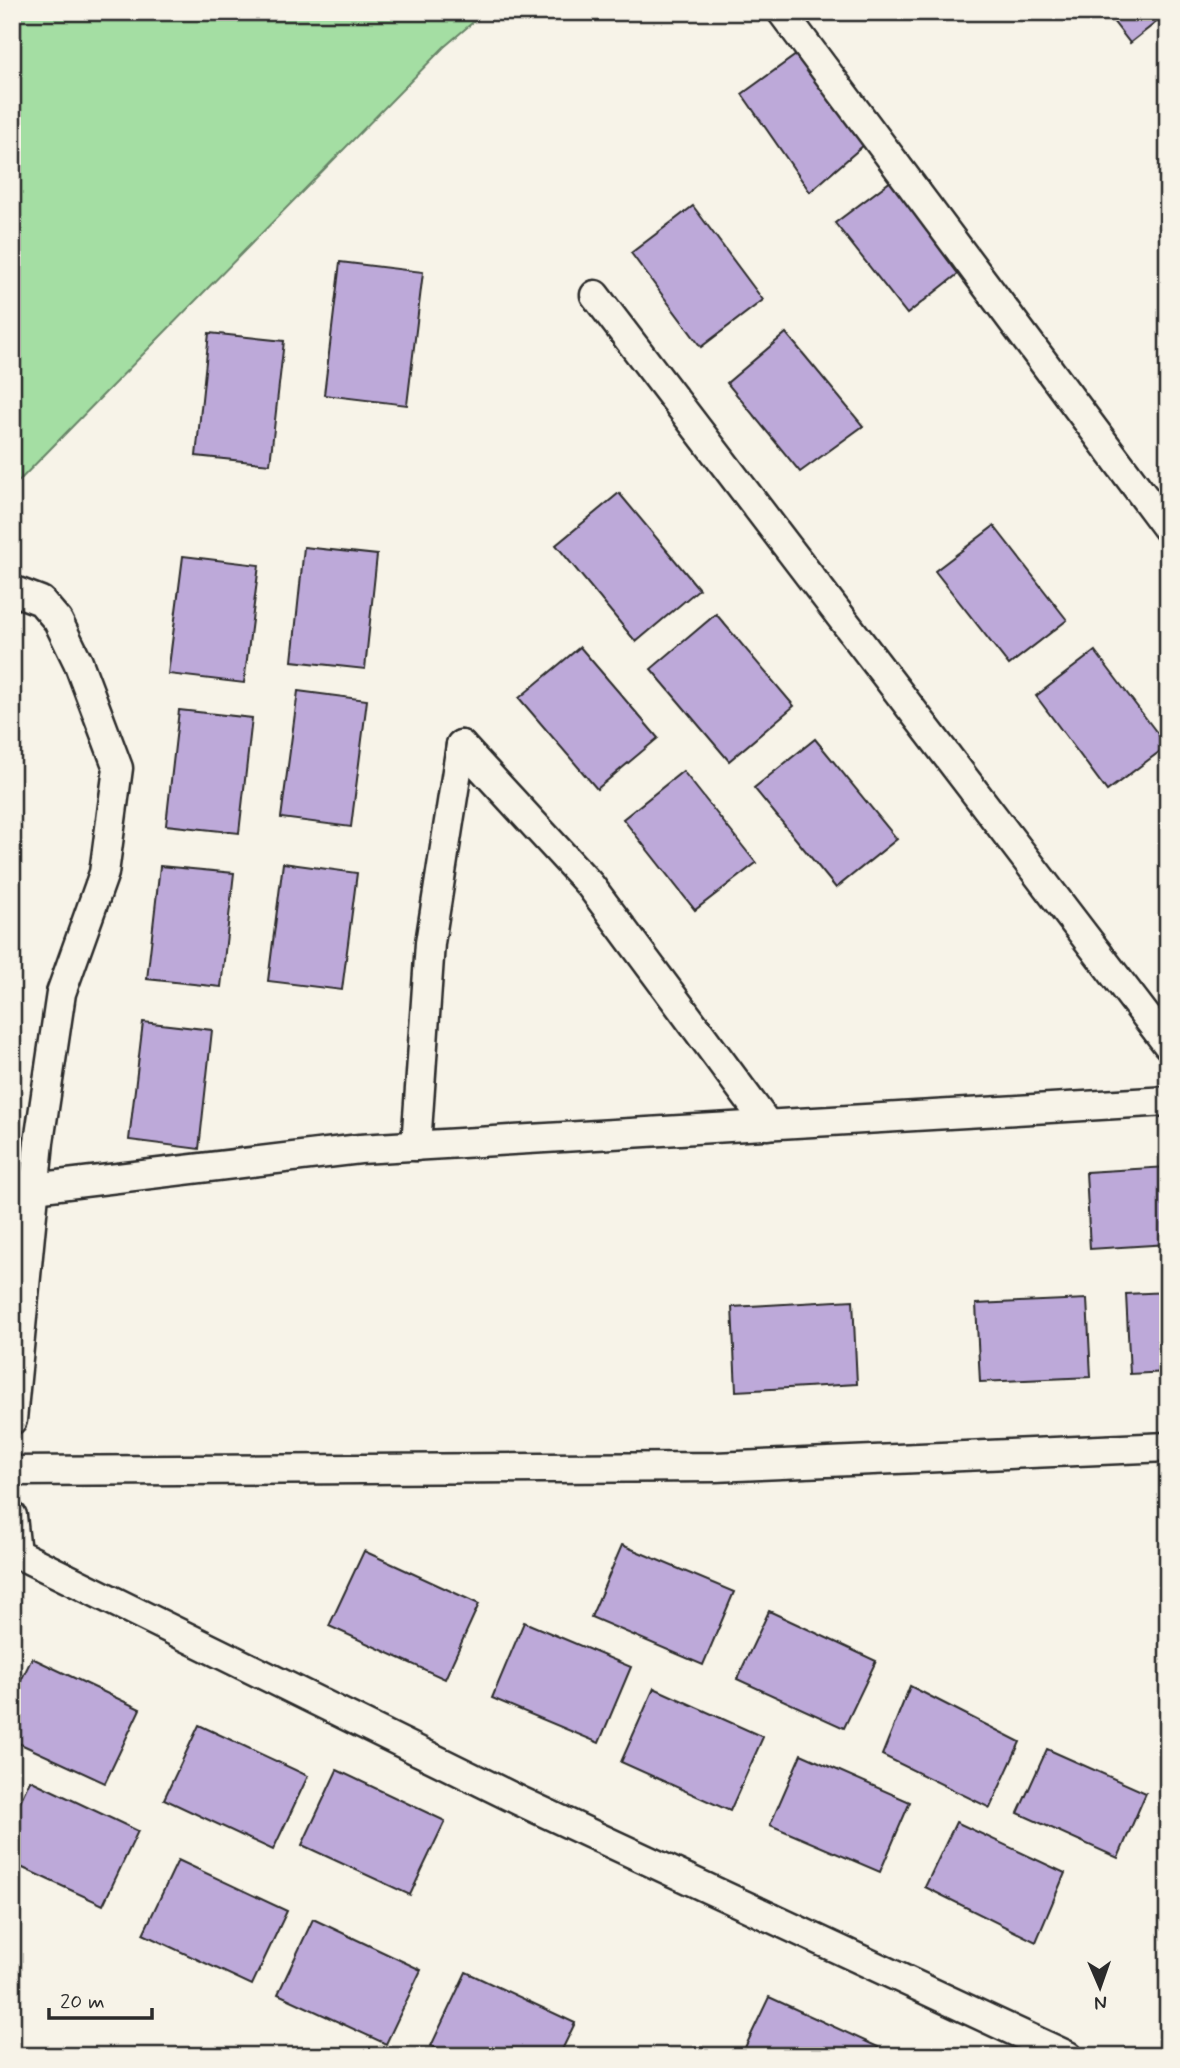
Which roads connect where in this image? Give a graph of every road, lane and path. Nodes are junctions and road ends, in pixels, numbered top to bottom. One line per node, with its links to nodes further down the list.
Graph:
1 (782, 12): 3 (street)
2 (595, 295): 5 (street)
3 (1168, 529)
4 (12, 590): 9 (street)
5 (1168, 1045)
6 (1168, 1101): 7 (street)
7 (768, 1125): 8 (street); 8 (street)
8 (416, 1146): 9 (street)
9 (34, 1188): 10 (street)
10 (12, 1420)
11 (1168, 1447): 12 (street)
12 (12, 1471)
13 (12, 1516): 14 (street)
14 (1068, 2056)

